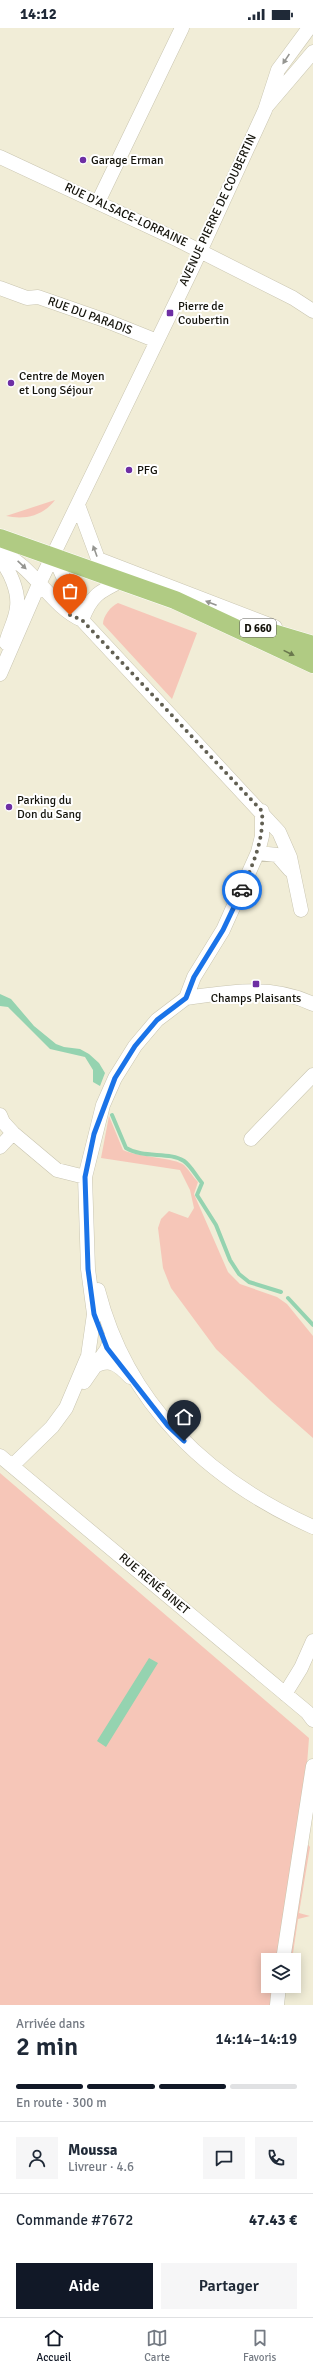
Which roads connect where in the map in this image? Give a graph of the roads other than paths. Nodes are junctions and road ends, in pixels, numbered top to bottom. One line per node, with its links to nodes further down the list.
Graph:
1 (182, 28): 6 (street)
2 (309, 28): 4 (street, AVENUE PIERRE DE COUBERTIN, one-way to 4)
3 (313, 52): 4 (street, AVENUE PIERRE DE COUBERTIN)
4 (264, 110): 7 (street, AVENUE PIERRE DE COUBERTIN)
5 (0, 157): 6 (street, RUE D'ALSACE-LORRAINE)
6 (98, 202): 7 (street, RUE D'ALSACE-LORRAINE)
7 (200, 251): 9 (street, RUE D'ALSACE-LORRAINE); 10 (street, AVENUE PIERRE DE COUBERTIN)
8 (0, 288): 10 (street, RUE DU PARADIS)
9 (313, 311)
10 (156, 341): 11 (street, AVENUE PIERRE DE COUBERTIN)
11 (78, 505): 14 (street, AVENUE PIERRE DE COUBERTIN); 20 (street, one-way to 11)
12 (0, 538): 14 (main road)
13 (0, 552): 17 (street, one-way to 17)
14 (54, 556): 16 (main road); 17 (street, AVENUE PIERRE DE COUBERTIN); 19 (street)
15 (0, 560): 22 (street)
16 (123, 580): 18 (main road); 19 (street)
17 (39, 584): 19 (street); 24 (street, AVENUE PIERRE DE COUBERTIN)
18 (203, 611): 21 (main road, D 660); 23 (main road, one-way to 23)
19 (82, 620): 25 (street)
20 (313, 642)
21 (313, 645)
22 (0, 660)
23 (313, 664)
24 (0, 674)
25 (262, 811): 26 (street); 27 (street)
26 (258, 853): 27 (street); 29 (street)
27 (292, 872): 28 (street)
28 (301, 910)
29 (186, 998): 30 (street); 36 (street)
30 (311, 1003)
31 (313, 1075): 34 (street)
32 (0, 1115): 33 (street)
33 (13, 1133): 35 (street); 36 (street)
34 (251, 1139)
35 (0, 1147)
36 (85, 1177): 37 (street)
37 (87, 1249): 38 (street); 39 (street)
38 (94, 1314): 39 (street); 40 (street)
39 (110, 1341): 40 (street); 41 (street); 42 (street); 43 (street)
40 (88, 1356): 44 (street)
41 (120, 1366): 42 (street); 43 (street)
42 (91, 1369): 44 (street)
43 (140, 1390): 47 (street)
44 (66, 1408): 46 (street)
45 (0, 1456): 46 (street, RUE RENÉ BINET)
46 (12, 1466): 49 (street, RUE RENÉ BINET)
47 (313, 1527)
48 (313, 1641): 49 (street)
49 (285, 1694): 50 (street, RUE RENÉ BINET)
50 (311, 1715): 51 (street)
51 (313, 1726)
52 (313, 1766): 53 (street)
53 (284, 1953)
54 (278, 1993): 55 (street)
55 (277, 2005)

